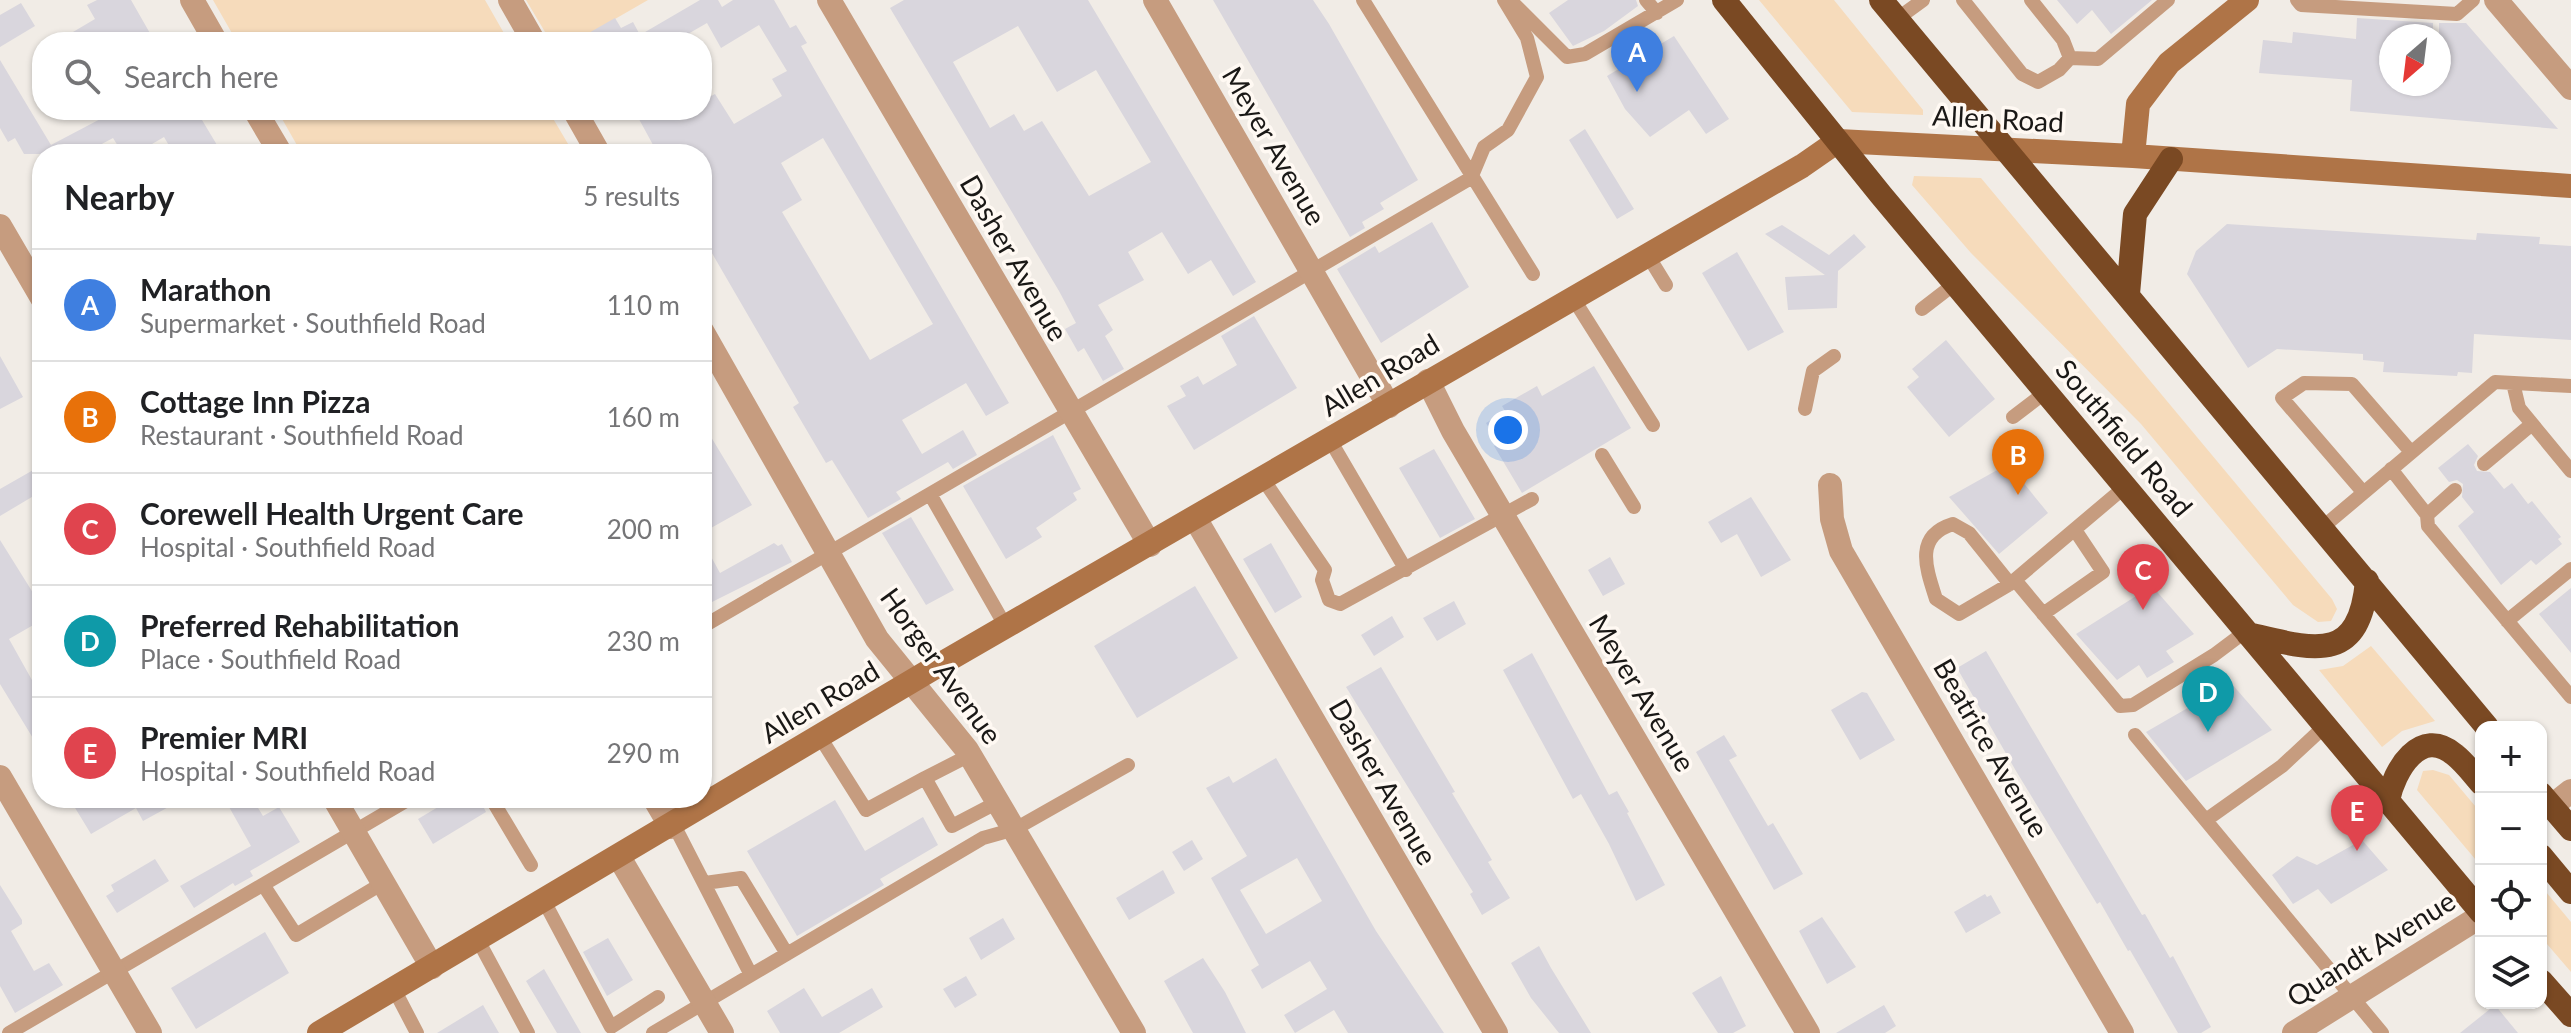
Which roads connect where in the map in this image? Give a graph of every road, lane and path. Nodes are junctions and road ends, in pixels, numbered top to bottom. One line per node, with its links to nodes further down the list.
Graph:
1 (192, 0): 21 (street)
2 (510, 0): 22 (street)
3 (829, 0): 53 (street, Dasher Avenue)
4 (1155, 0): 37 (street, Meyer Avenue)
5 (1363, 0): 33 (lane)
6 (1507, 0): 19 (lane); 33 (lane)
7 (1646, 0): 19 (lane)
8 (1677, 0): 19 (lane)
9 (1724, 0): 27 (highway, Southfield Road)
10 (1881, 0): 20 (highway)
11 (1923, 0): 20 (lane)
12 (1963, 0): 23 (lane)
13 (2031, 0): 23 (lane)
14 (2168, 0): 23 (lane)
15 (2246, 0): 31 (main road)
16 (2297, 0): 17 (lane)
17 (2473, 0)
18 (2496, 0): 24 (street)
19 (1657, 13)
20 (1897, 19): 30 (highway)
21 (210, 32)
22 (528, 32)
23 (2070, 58)
24 (2571, 88)
25 (261, 120): 28 (street)
26 (580, 120): 29 (street)
27 (1838, 141): 30 (main road, Allen Road); 36 (main road, Allen Road); 40 (highway, Southfield Road)
28 (275, 144)
29 (593, 144)
30 (2007, 150): 31 (main road, Allen Road); 42 (highway)
31 (2133, 156): 32 (main road, Allen Road)
32 (2171, 159): 34 (main road, Allen Road); 42 (highway)
33 (1471, 178): 37 (lane); 38 (lane)
34 (2571, 186)
35 (0, 226): 39 (street)
36 (1647, 254): 41 (lane); 43 (main road, Allen Road)
37 (1311, 270): 51 (street, Meyer Avenue); 53 (lane)
38 (1533, 274)
39 (32, 281)
40 (1957, 282): 44 (lane); 50 (highway, Southfield Road)
41 (1666, 285)
42 (2128, 294): 74 (highway)
43 (1573, 298): 47 (main road, Allen Road); 56 (lane)
44 (1922, 309)
45 (712, 348): 77 (street, Horger Avenue)
46 (1834, 356): 52 (lane)
47 (1428, 381): 51 (main road, Allen Road); 72 (street, Meyer Avenue)
48 (2513, 383): 49 (lane); 55 (lane); 58 (lane)
49 (2571, 386)
50 (2047, 391): 54 (lane); 65 (highway, Southfield Road)
51 (1389, 406): 57 (main road, Allen Road)
52 (1805, 409)
53 (1070, 413): 68 (lane); 76 (street, Dasher Avenue)
54 (2013, 417)
55 (2532, 424): 60 (lane); 62 (lane)
56 (1653, 425)
57 (1330, 440): 63 (main road, Allen Road); 79 (lane)
58 (2411, 452): 61 (lane); 67 (lane)
59 (1602, 455): 70 (lane)
60 (2484, 464)
61 (2391, 469): 67 (lane); 71 (lane)
62 (2571, 471)
63 (1263, 479): 73 (main road, Allen Road); 79 (lane)
64 (1830, 485): 145 (street, Beatrice Avenue)
65 (2126, 486): 75 (lane); 86 (highway, Southfield Road)
66 (2455, 490): 71 (lane)
67 (2363, 492): 74 (lane)
68 (930, 494): 77 (lane); 85 (lane)
69 (1532, 499): 72 (lane)
70 (1634, 507)
71 (2427, 515): 84 (lane)
72 (1503, 517): 79 (lane); 144 (street, Meyer Avenue)
73 (1195, 518): 76 (main road, Allen Road); 143 (street, Dasher Avenue)
74 (2323, 527): 80 (highway)
75 (2075, 530): 81 (lane); 82 (lane)
76 (1150, 545): 85 (main road, Allen Road)
77 (830, 553): 83 (lane); 87 (street, Horger Avenue)
78 (2571, 569): 84 (lane)
79 (1406, 570)
80 (2367, 581): 86 (highway); 89 (highway)
81 (2013, 582): 81 (lane); 82 (lane)
82 (2043, 614): 86 (lane)
83 (712, 621)
84 (2507, 621): 88 (lane)
85 (1006, 627): 87 (main road, Allen Road)
86 (2247, 633): 90 (highway, Southfield Road)
87 (913, 680): 92 (main road, Allen Road); 93 (street, Horger Avenue)
88 (2571, 697)
89 (2482, 721)
90 (2325, 726): 99 (highway, Southfield Road); 107 (lane)
91 (2135, 735): 107 (lane)
92 (820, 737): 97 (lane); 100 (main road, Allen Road)
93 (970, 755): 97 (lane); 101 (street, Horger Avenue)
94 (1128, 765): 110 (lane)
95 (2475, 776): 99 (highway)
96 (0, 777): 127 (street)
97 (925, 778): 109 (lane)
98 (2555, 797): 111 (highway)
99 (2388, 800): 122 (highway, Southfield Road)
100 (712, 802)
101 (996, 803): 109 (lane); 110 (street, Horger Avenue)
102 (340, 808): 112 (street)
103 (394, 808): 112 (lane)
104 (497, 808): 116 (lane)
105 (660, 808): 108 (street)
106 (702, 808): 108 (main road, Allen Road)
107 (2206, 820): 132 (lane)
108 (672, 826): 114 (main road, Allen Road); 118 (lane)
109 (952, 826): 113 (lane)
110 (1015, 829): 113 (lane); 142 (street, Horger Avenue)
111 (2571, 829)
112 (354, 832): 117 (street); 119 (lane)
113 (965, 849): 125 (lane)
114 (619, 857): 121 (main road, Allen Road); 133 (street)
115 (2547, 863): 120 (highway)
116 (531, 865)
117 (383, 883): 119 (lane); 126 (street)
118 (705, 883): 125 (lane); 128 (lane)
119 (264, 886): 127 (lane)
120 (2571, 892)
121 (544, 901): 124 (main road, Allen Road); 131 (lane)
122 (2475, 907)
123 (2475, 918): 132 (street, Quandt Avenue)
124 (478, 940): 126 (main road, Allen Road); 139 (lane)
125 (787, 954): 128 (lane)
126 (432, 967): 130 (main road, Allen Road)
127 (115, 972): 135 (lane); 136 (street)
128 (751, 975): 133 (lane)
129 (2547, 988): 134 (highway)
130 (394, 989): 137 (main road, Allen Road); 138 (lane)
131 (658, 997)
132 (2354, 998): 146 (street, Quandt Avenue); 147 (lane)
133 (704, 1003): 140 (lane); 141 (street)
134 (2571, 1015)
135 (9, 1033)
136 (150, 1033)
137 (319, 1033)
138 (417, 1033)
139 (528, 1033)
140 (653, 1033)
141 (722, 1033)
142 (1134, 1033)
143 (1496, 1033)
144 (1808, 1033)
145 (2122, 1033)
146 (2294, 1033)
147 (2382, 1033)

